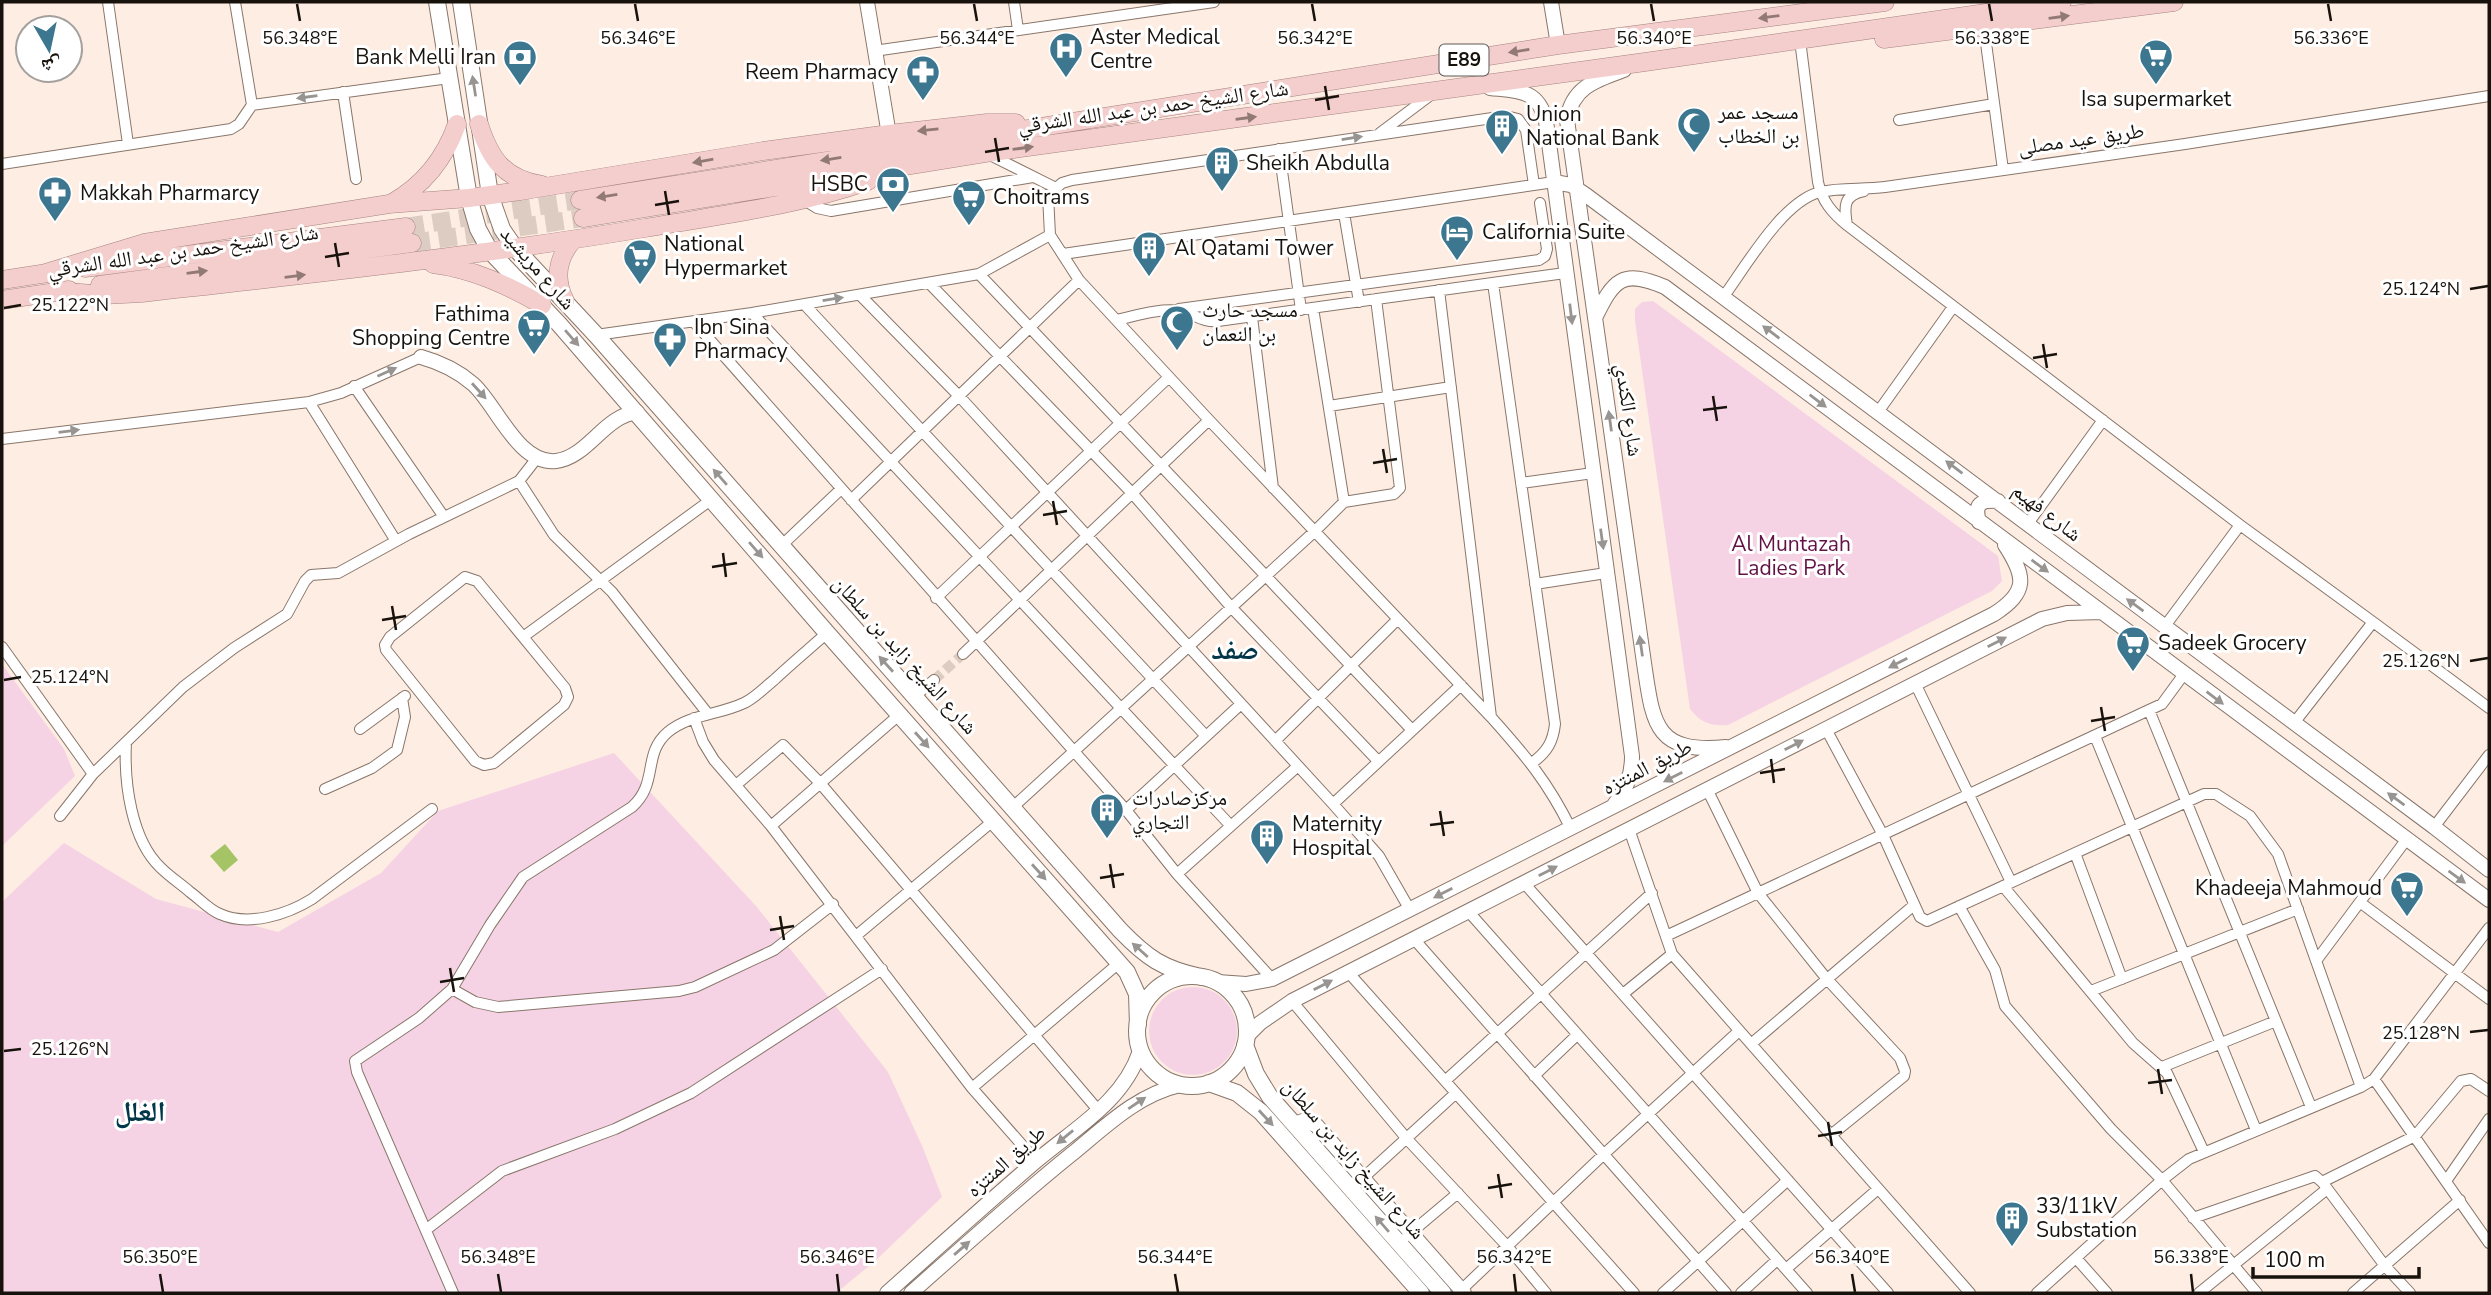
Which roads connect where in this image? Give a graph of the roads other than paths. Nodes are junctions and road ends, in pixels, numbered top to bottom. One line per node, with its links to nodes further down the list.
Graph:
1 (108, 2): 32 (street)
2 (235, 2): 26 (street)
3 (437, 2): 20 (main road, شارع مريشيد)
4 (461, 2): 29 (main road, شارع مريشيد, one-way to 4)
5 (867, 2): 18 (street)
6 (1014, 2): 13 (street)
7 (1214, 2): 12 (street)
8 (1551, 2): 17 (street)
9 (1885, 2): 17 (highway, شارع الشيخ حمد بن عبد الله الشرقي / E89, one-way to 17)
10 (2062, 2): 14 (highway, شارع الشيخ حمد بن عبد الله الشرقي / E89)
11 (2174, 2): 14 (highway, one-way to 11)
12 (1152, 6): 13 (street)
13 (1018, 30): 18 (street)
14 (1846, 34): 15 (highway, شارع الشيخ حمد بن عبد الله الشرقي / E89)
15 (1800, 40): 19 (highway, شارع الشيخ حمد بن عبد الله الشرقي / E89); 48 (street)
16 (1986, 43): 25 (street)
17 (1558, 45): 31 (highway, شارع الشيخ حمد بن عبد الله الشرقي / E89, one-way to 31)
18 (874, 51): 31 (street)
19 (1645, 62): 21 (highway, شارع الشيخ حمد بن عبد الله الشرقي / E89); 44 (street, شارع الكندي)
20 (449, 78): 23 (street); 28 (main road, شارع مريشيد)
21 (1468, 86): 22 (highway, شارع الشيخ حمد بن عبد الله الشرقي / E89); 40 (street)
22 (1435, 91): 30 (street); 34 (highway, شارع الشيخ حمد بن عبد الله الشرقي / E89, one-way to 22)
23 (343, 92): 26 (street, one-way to 26); 39 (street)
24 (2489, 96): 37 (street, طريق عيد مصلى)
25 (1994, 104): 27 (street); 37 (street)
26 (252, 105): 32 (street)
27 (1899, 120)
28 (457, 124): 50 (main road, شارع مريشيد); 54 (highway)
29 (479, 124): 42 (highway); 49 (main road, شارع مريشيد)
30 (1378, 134): 33 (street, one-way to 30); 41 (street)
31 (890, 142): 42 (highway, one-way to 42); 51 (highway, شارع الشيخ حمد بن عبد الله الشرقي, one-way to 51)
32 (128, 144): 35 (street)
33 (1279, 149): 43 (street); 59 (street)
34 (985, 153): 36 (highway, شارع الشيخ حمد بن عبد الله الشرقي); 38 (street)
35 (2, 164)
36 (907, 166): 47 (highway); 58 (highway, شارع الشيخ حمد بن عبد الله الشرقي)
37 (2003, 170): 45 (street, طريق عيد مصلى)
38 (1033, 177): 43 (street); 55 (street)
39 (356, 179)
40 (1554, 182): 41 (street); 44 (street); 69 (street)
41 (1534, 185): 56 (street)
42 (556, 186): 46 (highway)
43 (1055, 188): 62 (street)
44 (1578, 188): 81 (street, شارع فهيم); 93 (street, شارع الكندي)
45 (1872, 189): 48 (street, طريق عيد مصلى); 60 (street)
46 (520, 191): 49 (highway); 57 (main road)
47 (835, 191): 52 (highway); 55 (street)
48 (1821, 192): 60 (street); 81 (street, طريق عيد مصلى)
49 (491, 195): 50 (highway); 57 (main road, شارع مريشيد); 61 (main road)
50 (469, 198): 54 (highway); 61 (main road, شارع مريشيد)
51 (580, 200)
52 (804, 200): 55 (street); 63 (highway)
53 (1540, 203): 76 (street)
54 (389, 204): 70 (highway)
55 (857, 206)
56 (1344, 214): 59 (street); 76 (street)
57 (497, 215): 64 (main road, شارع مريشيد); 65 (main road)
58 (583, 218)
59 (1289, 221): 66 (street); 79 (street)
60 (1847, 225): 88 (street)
61 (481, 234): 65 (main road, شارع مريشيد); 67 (main road)
62 (1051, 235): 66 (street); 71 (street)
63 (573, 240): 64 (highway); 84 (highway)
64 (515, 248): 65 (highway); 84 (main road, شارع مريشيد)
65 (490, 251): 67 (highway); 87 (main road, شارع مريشيد)
66 (1063, 254): 73 (street)
67 (460, 255): 68 (highway)
68 (409, 262): 78 (highway, one-way to 68); 87 (highway)
69 (1565, 273): 75 (street); 99 (street, one-way to 99)
70 (42, 274): 72 (highway, شارع الشيخ حمد بن عبد الله الشرقي); 78 (highway, شارع الشيخ حمد بن عبد الله الشرقي, one-way to 70)
71 (979, 274): 74 (street); 96 (street)
72 (2, 280)
73 (1079, 280): 94 (street); 96 (street)
74 (929, 283): 80 (street); 100 (street)
75 (1493, 283): 77 (street); 122 (street)
76 (1356, 284): 79 (street); 85 (street)
77 (1439, 290): 82 (street); 104 (street)
78 (57, 291): 83 (highway, شارع الشيخ حمد بن عبد الله الشرقي)
79 (1299, 291): 89 (street); 90 (street)
80 (860, 295): 86 (street, one-way to 80); 105 (street)
81 (1724, 296): 110 (street, شارع فهيم, one-way to 81)
82 (1376, 299): 85 (street); 106 (street)
83 (2, 300)
84 (565, 301): 97 (main road, شارع مريشيد)
85 (1359, 302): 89 (street)
86 (804, 304): 91 (street); 114 (street)
87 (542, 305): 109 (main road, شارع مريشيد, one-way to 109)
88 (1953, 307): 110 (street); 112 (street)
89 (1307, 309): 92 (street); 108 (street)
90 (1172, 311): 92 (street); 94 (street)
91 (752, 313): 95 (street); 118 (street)
92 (1252, 317): 123 (street)
93 (1595, 318): 98 (street, شارع الكندي); 134 (street, one-way to 134)
94 (1116, 320): 102 (street)
95 (694, 322): 97 (street); 124 (street)
96 (1031, 327): 100 (street); 113 (street)
97 (596, 335): 139 (main road, شارع الشيخ زايد بن سلطان, one-way to 97)
98 (1600, 352): 99 (street); 189 (street, شارع الكندي, one-way to 98)
99 (1576, 354): 120 (street)
100 (1000, 356): 105 (street); 116 (street)
101 (421, 357): 103 (street, one-way to 101); 117 (street, one-way to 117)
102 (1169, 377): 111 (street); 113 (street)
103 (354, 386): 107 (street); 131 (street)
104 (1451, 387): 106 (street); 178 (street)
105 (959, 396): 114 (street); 125 (street)
106 (1388, 396): 108 (street); 130 (street)
107 (309, 402): 115 (street, one-way to 107); 138 (street)
108 (1329, 405): 130 (street)
109 (637, 412): 117 (street); 127 (main road, شارع الشيخ زايد بن سلطان)
110 (1878, 412): 129 (street, شارع فهيم, one-way to 110)
111 (1209, 420): 119 (street); 123 (street)
112 (2104, 420): 132 (street); 133 (street)
113 (1121, 422): 116 (street); 119 (street)
114 (922, 431): 118 (street); 135 (street)
115 (2, 439)
116 (1091, 450): 125 (street); 126 (street)
117 (537, 457): 121 (street)
118 (891, 462): 128 (street); 140 (street)
119 (1161, 465): 126 (street); 143 (street)
120 (1593, 473): 122 (street); 142 (street, one-way to 142)
121 (519, 481): 131 (street); 144 (street)
122 (1521, 483): 145 (street)
123 (1273, 488): 136 (street)
124 (841, 489): 128 (street); 139 (street)
125 (1047, 492): 135 (street); 137 (street)
126 (1132, 493): 137 (street); 148 (street)
127 (712, 499): 144 (street); 154 (main road, شارع الشيخ زايد بن سلطان, one-way to 154)
128 (851, 500): 146 (street)
129 (1998, 501): 132 (street, شارع فهيم); 134 (street)
130 (1344, 502): 136 (street)
131 (444, 517): 138 (street)
132 (2026, 525): 152 (street, شارع فهيم, one-way to 132)
133 (2240, 525): 151 (street); 152 (street)
134 (1984, 526): 149 (street, one-way to 149); 153 (street, طريق المنتزه)
135 (1011, 527): 140 (street); 141 (street)
136 (1315, 531): 143 (street); 150 (street)
137 (1087, 536): 141 (street); 157 (street)
138 (396, 541): 188 (street)
139 (781, 546): 168 (main road, شارع الشيخ زايد بن سلطان, one-way to 139)
140 (979, 557): 146 (street); 147 (street)
141 (1052, 570): 147 (street); 163 (street)
142 (1606, 573): 145 (street); 205 (street)
143 (1266, 576): 148 (street); 161 (street)
144 (599, 580): 155 (street); 176 (street)
145 (1535, 584): 193 (street)
146 (936, 598): 156 (street)
147 (1020, 600): 156 (street); 172 (street)
148 (1231, 607): 157 (street); 170 (street)
149 (2102, 612): 160 (street, one-way to 149); 162 (street)
150 (1398, 619): 161 (street); 166 (street)
151 (2373, 622): 173 (street); 180 (street)
152 (2165, 626): 174 (street, شارع فهيم)
153 (1960, 632): 160 (street); 189 (street, طريق المنتزه, one-way to 189)
154 (827, 633): 176 (street); 177 (main road, شارع الشيخ زايد بن سلطان)
155 (523, 637): 167 (street); 167 (street)
156 (976, 643): 159 (street); 190 (street)
157 (1188, 646): 163 (street); 171 (street)
158 (2, 647): 196 (street)
159 (963, 654)
160 (1970, 655): 165 (street)
161 (1351, 666): 170 (street); 184 (street)
162 (2184, 674): 175 (street); 181 (street, one-way to 181)
163 (1152, 678): 172 (street); 185 (street)
164 (934, 680): 168 (street)
165 (1915, 683): 183 (street); 201 (street)
166 (1461, 685): 178 (street); 184 (street)
167 (415, 688): 169 (street)
168 (915, 696): 204 (main road, شارع الشيخ زايد بن سلطان)
169 (402, 698): 182 (street); 199 (street)
170 (1319, 698): 187 (street); 192 (street)
171 (1241, 704): 185 (street); 187 (street)
172 (1120, 708): 190 (street); 194 (street)
173 (2489, 708)
174 (2275, 709): 180 (street, شارع فهيم); 181 (street)
175 (2149, 710): 186 (street); 202 (street)
176 (708, 715): 179 (street)
177 (899, 715): 197 (street); 209 (main road, شارع الشيخ زايد بن سلطان, one-way to 209)
178 (1491, 717): 193 (street)
179 (694, 718): 198 (street); 251 (street)
180 (2294, 723): 213 (street, شارع فهيم, one-way to 180)
181 (2255, 727): 217 (street)
182 (360, 729)
183 (1826, 729): 200 (street, one-way to 183); 216 (street)
184 (1412, 730): 192 (street)
185 (1205, 735): 194 (street)
186 (2095, 736): 201 (street); 212 (street)
187 (1275, 741): 195 (street)
188 (126, 743): 196 (street); 206 (street)
189 (1734, 746): 205 (street, طريق المنتزه, one-way to 205)
190 (1074, 752): 204 (street); 207 (street)
191 (2489, 755): 213 (street)
192 (1378, 761): 203 (street)
193 (1532, 763): 214 (street)
194 (1172, 765): 207 (street); 210 (street)
195 (1298, 766): 203 (street); 210 (street)
196 (93, 774): 208 (street)
197 (820, 783): 198 (street); 211 (street); 223 (street)
198 (736, 785): 211 (street)
199 (325, 789)
200 (1707, 789): 215 (street); 225 (street)
201 (1968, 795): 216 (street); 222 (street)
202 (2187, 800): 212 (street); 231 (street); 235 (street)
203 (1333, 804): 232 (street)
204 (1013, 807): 250 (main road, شارع الشيخ زايد بن سلطان, one-way to 204)
205 (1611, 808): 214 (street, طريق المنتزه)
206 (432, 809)
207 (1126, 810): 220 (street)
208 (60, 817)
209 (993, 821): 223 (street); 243 (main road, شارع الشيخ زايد بن سلطان, one-way to 243)
210 (1230, 825): 220 (street)
211 (771, 826): 228 (street)
212 (2132, 827): 218 (street); 241 (street)
213 (2434, 827): 219 (street, شارع فهيم)
214 (1571, 829): 232 (street, طريق المنتزه, one-way to 232)
215 (1629, 829): 221 (street, one-way to 215); 224 (street)
216 (1883, 835): 225 (street); 229 (street)
217 (2406, 840): 226 (street, one-way to 226); 227 (street)
218 (2075, 853): 222 (street); 249 (street)
219 (2489, 870)
220 (1177, 874): 248 (street)
221 (1524, 883): 233 (street); 239 (street)
222 (2007, 884): 230 (street); 252 (street)
223 (910, 889): 236 (street); 261 (street)
224 (1652, 893): 237 (street); 239 (street)
225 (1758, 893): 237 (street); 247 (street)
226 (2489, 900)
227 (2361, 903): 242 (street); 246 (street)
228 (833, 904): 236 (street); 251 (street)
229 (1914, 905): 230 (street); 247 (street)
230 (1959, 906): 290 (street)
231 (2298, 909): 235 (street); 242 (street)
232 (1410, 910): 248 (street, طريق المنتزه)
233 (1468, 911): 238 (street); 253 (street)
234 (2489, 928): 246 (street)
235 (2240, 932): 241 (street); 257 (street)
236 (856, 935): 244 (street)
237 (1667, 936): 240 (street)
238 (1413, 939): 245 (street); 260 (street)
239 (1587, 953): 253 (street); 254 (street)
240 (1672, 954): 254 (street); 259 (street)
241 (2184, 954): 249 (street); 265 (street)
242 (2316, 961): 274 (street)
243 (1119, 962): 258 (main road, شارع الشيخ زايد بن سلطان); 261 (street)
244 (882, 969): 275 (street); 301 (street)
245 (1348, 972): 256 (street, one-way to 245); 271 (street)
246 (2456, 974): 255 (street); 270 (street)
247 (1826, 978): 264 (street); 283 (street)
248 (1272, 979): 250 (street, طريق المنتزه)
249 (2122, 979): 252 (street)
250 (1209, 980): 258 (main road); 263 (main road)
251 (452, 989): 301 (street)
252 (2091, 991): 267 (street)
253 (1540, 993): 260 (street); 262 (street)
254 (1623, 994): 268 (street)
255 (2489, 999)
256 (1292, 1001): 263 (street); 285 (street)
257 (2276, 1021): 265 (street); 278 (street)
258 (1138, 1025): 266 (main road)
259 (1739, 1031): 264 (street); 268 (street)
260 (1497, 1033): 269 (street); 271 (street)
261 (1034, 1035): 275 (street); 279 (street)
262 (1577, 1035): 269 (street); 280 (street)
263 (1246, 1041): 272 (main road); 292 (main road, شارع الشيخ زايد بن سلطان)
264 (1751, 1044): 283 (street)
265 (2221, 1044): 267 (street); 282 (street)
266 (1140, 1051): 273 (main road); 279 (street, طريق المنتزه)
267 (2162, 1067): 286 (street)
268 (1693, 1073): 280 (street); 289 (street)
269 (1534, 1076): 287 (street)
270 (2374, 1079): 274 (street); 284 (street)
271 (1445, 1081): 277 (street)
272 (1209, 1083): 273 (main road); 315 (main road, شارع الشيخ زايد بن سلطان, one-way to 315)
273 (1180, 1085): 314 (street, طريق المنتزه, one-way to 273)
274 (2361, 1087): 278 (street)
275 (972, 1088): 288 (street)
276 (2489, 1091): 284 (street)
277 (1456, 1093): 285 (street); 297 (street)
278 (2311, 1107): 282 (street)
279 (1098, 1110): 288 (street, طريق المنتزه, one-way to 288)
280 (1648, 1115): 287 (street); 299 (street)
281 (2489, 1119): 291 (street)
282 (2256, 1130): 286 (street)
283 (1831, 1135): 294 (street)
284 (2415, 1136): 291 (street); 293 (street)
285 (1407, 1139): 292 (street); 295 (street)
286 (2204, 1152): 290 (street)
287 (1603, 1155): 297 (street); 307 (street)
288 (1036, 1161): 313 (street, طريق المنتزه)
289 (1788, 1180): 299 (street); 300 (street)
290 (2162, 1180): 298 (street); 305 (street)
291 (2446, 1181): 296 (street)
292 (1357, 1184): 302 (main road, شارع الشيخ زايد بن سلطان, one-way to 292)
293 (2325, 1185): 298 (street); 308 (street); 309 (street)
294 (1878, 1189): 300 (street); 324 (street)
295 (1458, 1193): 302 (street); 304 (street)
296 (2460, 1200): 303 (street); 309 (street)
297 (1552, 1202): 304 (street); 318 (street)
298 (2193, 1218): 308 (street)
299 (1743, 1222): 306 (street); 307 (street)
300 (1832, 1229): 310 (street); 323 (street)
301 (426, 1230): 312 (street)
302 (1405, 1238): 311 (street); 316 (main road, شارع الشيخ زايد بن سلطان)
303 (2489, 1243)
304 (1507, 1246): 311 (street); 317 (street)
305 (2076, 1258): 325 (street); 326 (street)
306 (1777, 1260): 310 (street); 321 (street)
307 (1698, 1262): 319 (street); 320 (street)
308 (2232, 1265): 327 (street); 328 (street)
309 (2385, 1266): 329 (street); 330 (street)
310 (1786, 1269): 322 (street)
311 (1461, 1292)
312 (453, 1293)
313 (887, 1293)
314 (911, 1293)
315 (1422, 1293)
316 (1443, 1293)
317 (1546, 1293)
318 (1634, 1293)
319 (1663, 1293)
320 (1726, 1293)
321 (1741, 1293)
322 (1807, 1293)
323 (1888, 1293)
324 (1970, 1293)
325 (2038, 1293)
326 (2107, 1293)
327 (2199, 1293)
328 (2257, 1293)
329 (2353, 1293)
330 (2410, 1293)

